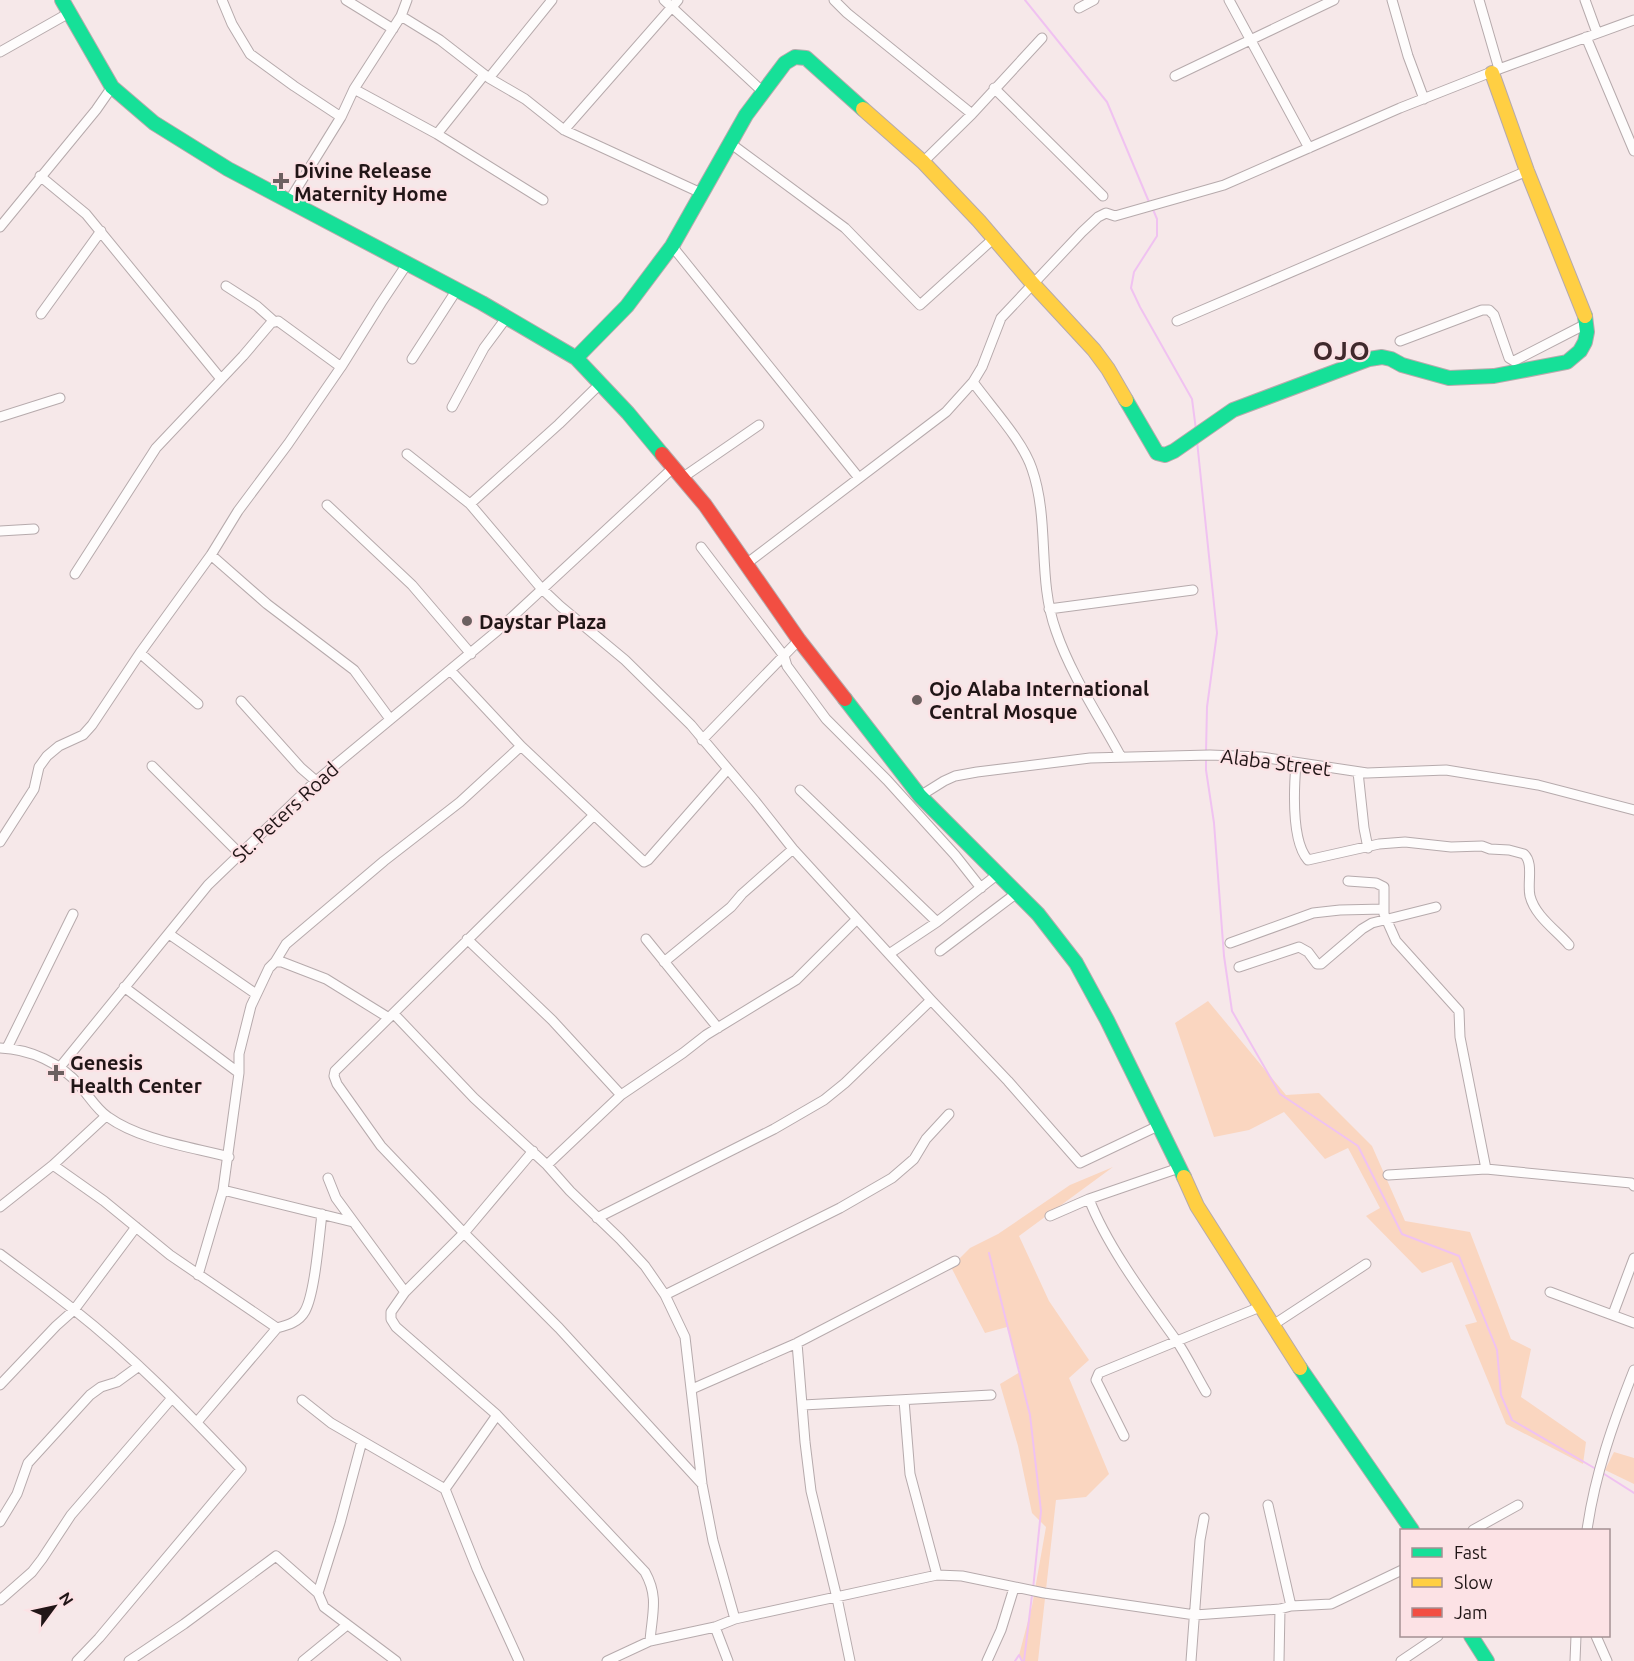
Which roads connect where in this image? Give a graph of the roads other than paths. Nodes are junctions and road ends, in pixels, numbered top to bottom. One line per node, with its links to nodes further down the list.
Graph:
1 (63, 0): 16 (main road)
2 (222, 0): 34 (street)
3 (346, 0): 19 (street)
4 (407, 0): 17 (street)
5 (552, 0): 26 (street)
6 (664, 0): 14 (street)
7 (834, 0): 33 (street)
8 (1094, 0): 15 (street)
9 (1229, 0): 23 (street)
10 (1334, 0): 23 (street)
11 (1392, 0): 32 (street)
12 (1479, 0): 25 (street)
13 (1585, 0): 20 (street)
14 (675, 4): 31 (street); 36 (street)
15 (1079, 8)
16 (69, 13): 24 (street); 28 (main road)
17 (401, 16): 19 (street); 26 (street)
18 (1634, 20): 20 (street)
19 (393, 29): 30 (street)
20 (1597, 33): 21 (street)
21 (1586, 37): 25 (street); 35 (street)
22 (1042, 38): 29 (street)
23 (1250, 38): 27 (street); 39 (street)
24 (0, 52)
25 (1496, 71): 32 (street); 42 (main road)
26 (486, 76): 36 (street); 37 (street)
27 (1175, 76)
28 (112, 87): 43 (street); 47 (main road)
29 (994, 88): 33 (street); 45 (street)
30 (354, 89): 34 (street); 37 (street)
31 (763, 92): 38 (main road); 41 (main road)
32 (1424, 99): 39 (street)
33 (972, 114): 41 (street)
34 (341, 117): 47 (street)
35 (1629, 125): 40 (street)
36 (564, 130): 44 (street)
37 (437, 134): 46 (street)
38 (730, 143): 44 (main road); 50 (street)
39 (1309, 148): 53 (street)
40 (1634, 151)
41 (923, 162): 50 (main road)
42 (1527, 171): 58 (street); 60 (main road)
43 (40, 176): 48 (street); 49 (street)
44 (701, 193): 51 (main road)
45 (1103, 196)
46 (543, 200)
47 (289, 201): 52 (main road)
48 (0, 227)
49 (101, 231): 56 (street); 65 (street)
50 (993, 239): 53 (main road)
51 (672, 246): 62 (main road); 74 (street)
52 (407, 264): 55 (main road); 64 (street)
53 (1033, 284): 60 (main road); 66 (street)
54 (226, 286): 59 (street)
55 (456, 291): 57 (main road); 63 (street)
56 (41, 314)
57 (507, 317): 62 (main road); 69 (street)
58 (1177, 321)
59 (275, 322): 64 (street); 65 (street)
60 (1586, 324): 61 (street)
61 (1400, 341)
62 (576, 358): 67 (main road)
63 (412, 359)
64 (341, 367): 80 (street)
65 (221, 378): 82 (street)
66 (973, 382): 74 (street); 85 (street)
67 (601, 383): 73 (main road); 75 (street)
68 (60, 398): 70 (street)
69 (452, 407)
70 (0, 417)
71 (759, 425): 73 (street, St. Peters Road)
72 (407, 454): 75 (street)
73 (678, 472): 81 (main road); 83 (street, St. Peters Road)
74 (859, 478): 81 (street)
75 (470, 504): 83 (street)
76 (327, 505): 88 (street)
77 (34, 529): 78 (street)
78 (0, 531)
79 (701, 547): 89 (street)
80 (211, 555): 87 (street); 93 (street)
81 (746, 564): 86 (main road)
82 (75, 574)
83 (541, 588): 88 (street, St. Peters Road); 94 (street)
84 (1193, 590): 85 (street)
85 (1049, 609): 96 (street)
86 (799, 640): 89 (street); 103 (main road)
87 (140, 653): 92 (street); 106 (street)
88 (471, 654): 90 (street, St. Peters Road)
89 (784, 656): 94 (street); 112 (street)
90 (450, 670): 93 (street, St. Peters Road); 95 (street)
91 (241, 701): 101 (street)
92 (198, 704)
93 (390, 719): 101 (street, St. Peters Road)
94 (702, 740): 99 (street)
95 (521, 746): 105 (street); 127 (street)
96 (1121, 757): 97 (street, Alaba Street); 103 (street, Alaba Street)
97 (1296, 763): 100 (street, Alaba Street); 107 (street)
98 (152, 766): 109 (street)
99 (727, 770): 105 (street); 108 (street)
100 (1358, 772): 104 (street, Alaba Street); 107 (street)
101 (316, 781): 109 (street, St. Peters Road)
102 (800, 790): 118 (street)
103 (920, 796): 110 (main road)
104 (1634, 810)
105 (593, 816): 120 (street)
106 (0, 843)
107 (1368, 848): 123 (street)
108 (793, 849): 117 (street); 126 (street)
109 (240, 854): 119 (street, St. Peters Road)
110 (998, 874): 112 (street); 113 (main road)
111 (1348, 881): 116 (street)
112 (981, 888): 118 (street)
113 (1018, 892): 124 (street); 140 (main road)
114 (1436, 907): 116 (street)
115 (73, 914): 134 (street)
116 (1385, 914): 122 (street); 128 (street); 146 (street)
117 (856, 919): 125 (street); 133 (street)
118 (937, 922): 125 (street)
119 (169, 934): 129 (street, St. Peters Road); 130 (street)
120 (467, 939): 132 (street); 137 (street)
121 (646, 939): 126 (street)
122 (1230, 943)
123 (1569, 945)
124 (940, 951)
125 (889, 954): 131 (street)
126 (664, 962): 133 (street)
127 (275, 963): 130 (street); 132 (street)
128 (1239, 967)
129 (124, 987): 135 (street, St. Peters Road); 136 (street)
130 (256, 994): 136 (street)
131 (932, 1000): 140 (street); 155 (street)
132 (391, 1016): 141 (street); 158 (street)
133 (718, 1028): 137 (street)
134 (4, 1048): 135 (street)
135 (60, 1067): 139 (street)
136 (239, 1073): 142 (street)
137 (621, 1095): 144 (street)
138 (949, 1114): 166 (street)
139 (106, 1116): 142 (street); 143 (street)
140 (1160, 1125): 145 (main road)
141 (533, 1151): 144 (street); 158 (street)
142 (229, 1156): 150 (street)
143 (53, 1165): 152 (street); 157 (street)
144 (547, 1165): 155 (street)
145 (1178, 1166): 151 (street); 167 (main road)
146 (1486, 1169): 147 (street); 149 (street)
147 (1388, 1176)
148 (328, 1178): 156 (street)
149 (1634, 1186)
150 (223, 1190): 153 (street); 163 (street)
151 (1089, 1199): 154 (street); 173 (street)
152 (0, 1207)
153 (322, 1214): 156 (street); 172 (street)
154 (1050, 1216)
155 (597, 1218): 166 (street)
156 (353, 1222): 164 (street)
157 (136, 1227): 163 (street); 168 (street)
158 (464, 1233): 164 (street); 189 (street)
159 (0, 1254): 168 (street)
160 (1634, 1258): 169 (street)
161 (956, 1261): 174 (street)
162 (1366, 1264): 171 (street)
163 (198, 1275): 172 (street)
164 (405, 1292): 185 (street)
165 (1550, 1292): 169 (street)
166 (665, 1295): 178 (street)
167 (1260, 1307): 171 (main road); 173 (street)
168 (74, 1310): 175 (street); 177 (street)
169 (1613, 1314): 170 (street)
170 (1634, 1323)
171 (1273, 1325): 195 (main road)
172 (277, 1328): 186 (street)
173 (1177, 1342): 179 (street); 187 (street)
174 (797, 1343): 178 (street); 184 (street)
175 (139, 1366): 181 (street); 194 (street)
176 (1634, 1370): 197 (street)
177 (0, 1384)
178 (692, 1389): 189 (street)
179 (1206, 1392)
180 (991, 1395): 183 (street)
181 (172, 1398): 186 (street); 203 (street)
182 (302, 1400): 188 (street)
183 (904, 1400): 184 (street); 199 (street)
184 (803, 1405): 202 (street)
185 (497, 1415): 190 (street); 214 (street)
186 (197, 1422): 215 (street)
187 (1124, 1436)
188 (362, 1441): 190 (street); 201 (street)
189 (702, 1484): 207 (street)
190 (445, 1489): 219 (street)
191 (1268, 1504): 204 (street)
192 (1518, 1505): 196 (street)
193 (1204, 1518): 206 (street)
194 (0, 1522)
195 (1411, 1529)
196 (1475, 1529)
197 (1587, 1529)
198 (1400, 1570): 204 (street)
199 (937, 1575): 200 (street); 202 (street)
200 (1018, 1589): 206 (street); 223 (street)
201 (318, 1593): 208 (street); 216 (street)
202 (837, 1598): 207 (street); 222 (street)
203 (0, 1600)
204 (1291, 1605): 205 (street)
205 (1280, 1609): 206 (street); 225 (street)
206 (1196, 1615): 224 (street)
207 (735, 1619): 209 (street)
208 (347, 1625): 217 (street); 218 (street)
209 (715, 1627): 214 (street); 221 (street)
210 (1435, 1637): 226 (street)
211 (1472, 1637): 227 (main road)
212 (1576, 1637): 228 (street)
213 (1597, 1637): 229 (street)
214 (650, 1641): 220 (street)
215 (77, 1661)
216 (129, 1661)
217 (303, 1661)
218 (396, 1661)
219 (519, 1661)
220 (607, 1661)
221 (728, 1661)
222 (850, 1661)
223 (987, 1661)
224 (1191, 1661)
225 (1279, 1661)
226 (1401, 1661)
227 (1487, 1661)
228 (1575, 1661)
229 (1607, 1661)

